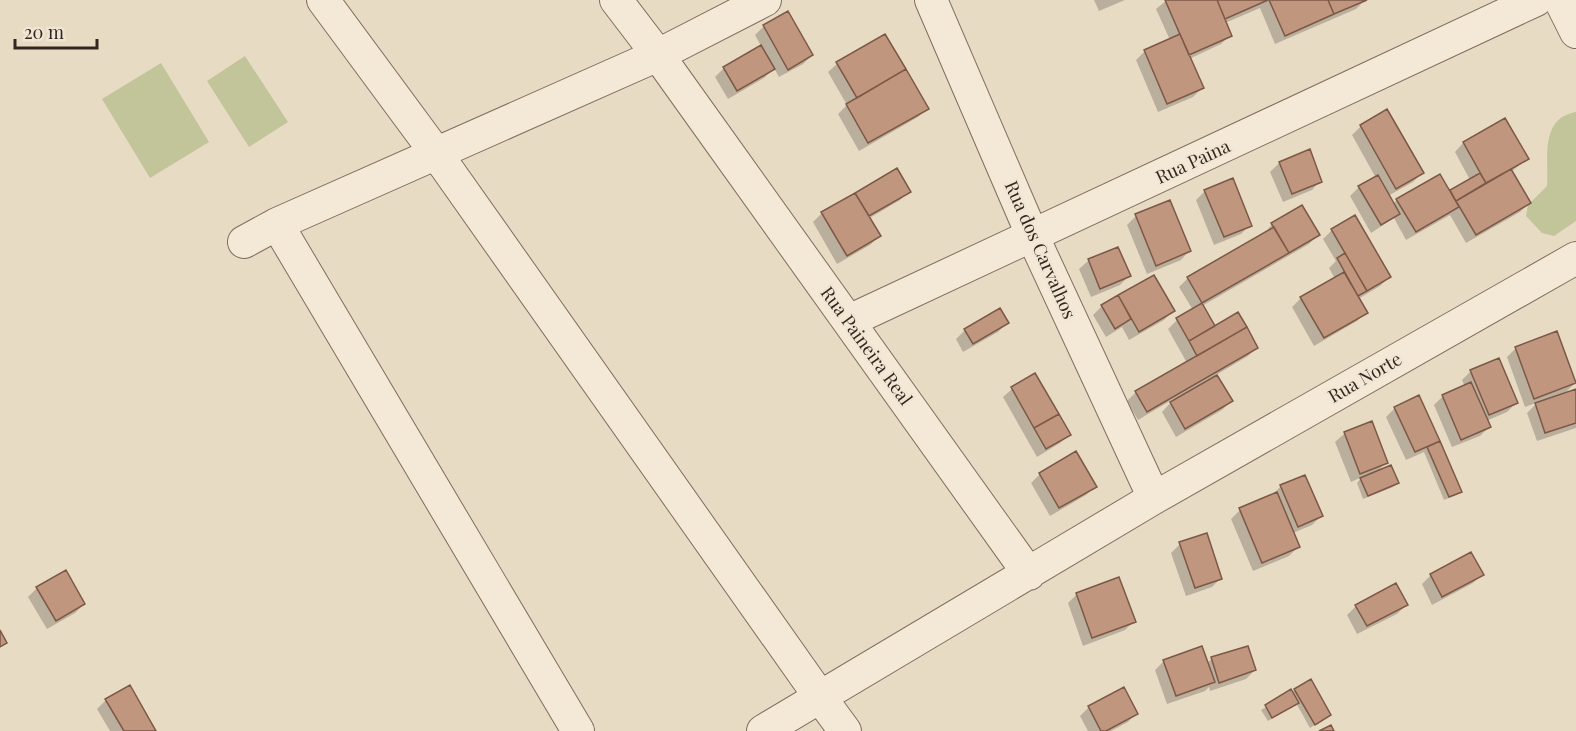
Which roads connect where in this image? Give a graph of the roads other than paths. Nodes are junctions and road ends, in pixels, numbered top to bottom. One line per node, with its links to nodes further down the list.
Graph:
1 (323, 0): 9 (street)
2 (616, 0): 8 (street, Rua Paineira Real)
3 (765, 0): 8 (street)
4 (931, 0): 11 (street, Rua dos Carvalhos)
5 (1536, 0): 11 (street, Rua Paina)
6 (1560, 0): 7 (street)
7 (1576, 32)
8 (658, 55): 9 (street); 14 (street, Rua Paineira Real)
9 (436, 153): 10 (street); 17 (street)
10 (277, 224): 12 (street); 18 (street)
11 (1033, 237): 14 (street, Rua Paina); 15 (street, Rua dos Carvalhos)
12 (244, 243)
13 (1576, 258): 15 (street, Rua Norte)
14 (849, 321): 16 (street, Rua Paineira Real)
15 (1154, 498): 16 (street)
16 (1029, 574): 17 (street)
17 (820, 697): 19 (street); 20 (street)
18 (570, 729)
19 (763, 731)
20 (845, 731)

